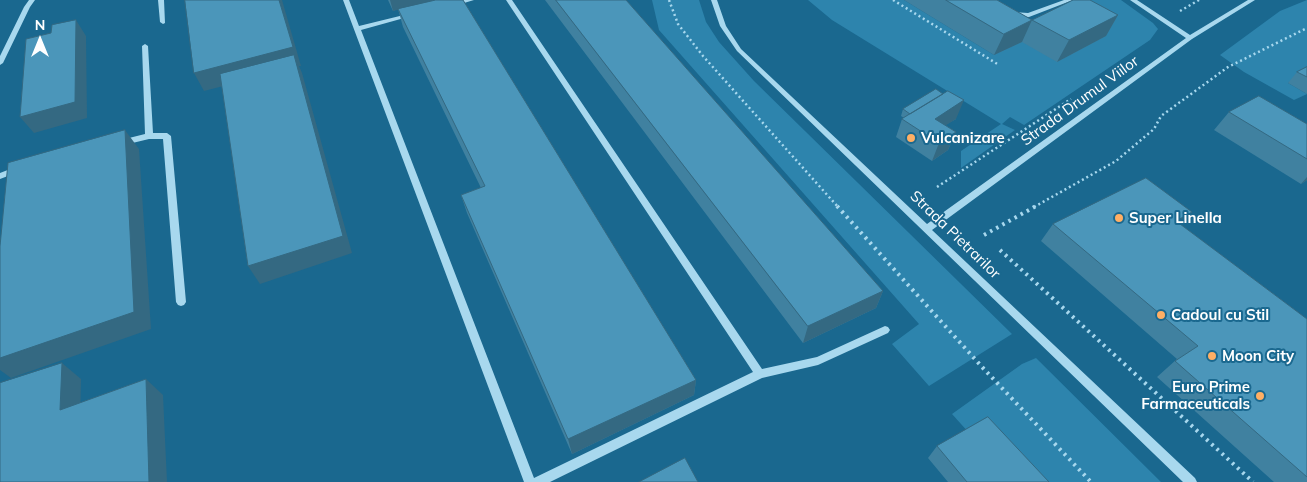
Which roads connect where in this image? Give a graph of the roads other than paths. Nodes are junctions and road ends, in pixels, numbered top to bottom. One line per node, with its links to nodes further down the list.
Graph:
1 (32, 0): 17 (street)
2 (161, 0): 13 (street)
3 (346, 0): 14 (street)
4 (471, 0): 10 (street)
5 (509, 0): 25 (street)
6 (714, 0): 22 (street, Strada Pietrarilor)
7 (1070, 0): 11 (street)
8 (1133, 0): 15 (street)
9 (1252, 0): 15 (street, Strada Drumul Viilor)
10 (442, 7)
11 (1006, 10)
12 (423, 12): 14 (street)
13 (163, 22)
14 (357, 29): 26 (street)
15 (1190, 38): 22 (street, Strada Drumul Viilor)
16 (145, 46): 18 (street)
17 (0, 63)
18 (149, 136): 19 (street); 23 (street)
19 (111, 145)
20 (25, 167): 21 (street)
21 (0, 176)
22 (927, 229): 28 (street, Strada Pietrarilor)
23 (181, 302)
24 (885, 330): 25 (street)
25 (760, 374): 27 (street)
26 (530, 482)
27 (538, 482)
28 (1191, 482)

